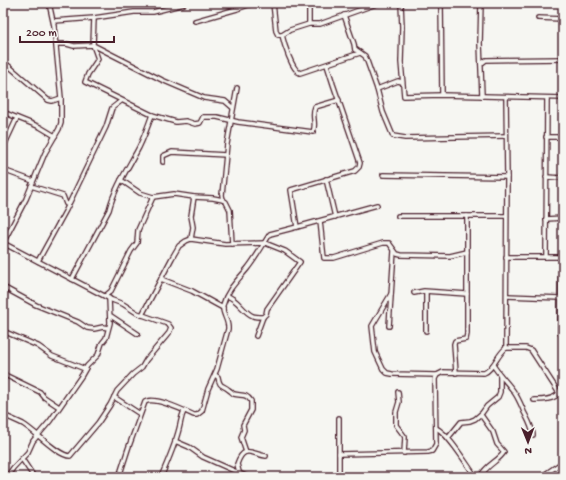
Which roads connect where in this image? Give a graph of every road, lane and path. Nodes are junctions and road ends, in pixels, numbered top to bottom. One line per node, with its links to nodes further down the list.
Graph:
1 (49, 3): 14 (street)
2 (254, 3): 15 (street)
3 (273, 3): 17 (street)
4 (309, 3): 16 (street)
5 (379, 3): 10 (street)
6 (401, 3): 29 (street)
7 (441, 3): 32 (street)
8 (481, 3): 23 (street)
9 (184, 4): 11 (street)
10 (344, 14): 16 (street); 20 (street)
11 (94, 18): 14 (street); 19 (street)
12 (538, 18): 13 (street)
13 (563, 19)
14 (54, 21): 18 (street)
15 (195, 21)
16 (309, 24): 17 (street)
17 (282, 35): 27 (street)
18 (56, 44): 19 (street); 35 (street)
19 (93, 45): 39 (street); 40 (street)
20 (355, 49): 21 (street); 22 (street)
21 (360, 53): 22 (street); 31 (street)
22 (353, 55): 27 (street)
23 (482, 56): 25 (street); 28 (street)
24 (563, 59): 25 (street)
25 (486, 60): 28 (street)
26 (3, 61): 35 (street)
27 (327, 64): 38 (street)
28 (481, 64): 33 (street)
29 (402, 82): 31 (street); 32 (street)
30 (237, 88): 40 (street)
31 (377, 89): 46 (street)
32 (442, 95): 33 (street)
33 (482, 96): 34 (street)
34 (506, 97): 36 (street); 46 (street)
35 (61, 98): 45 (street)
36 (547, 98): 37 (street); 47 (street)
37 (563, 98)
38 (338, 100): 44 (street); 57 (street)
39 (121, 101): 42 (street); 64 (street)
40 (233, 108): 44 (street)
41 (3, 112): 43 (street)
42 (152, 115): 44 (street); 58 (street)
43 (17, 118): 45 (street); 49 (street)
44 (232, 120): 50 (street)
45 (55, 136): 59 (street)
46 (506, 136): 54 (street)
47 (546, 137): 48 (street); 55 (street)
48 (563, 137)
49 (3, 148)
50 (226, 155): 51 (street); 63 (street)
51 (163, 162)
52 (3, 170): 59 (street)
53 (383, 175): 54 (street)
54 (507, 177): 68 (street)
55 (546, 177): 56 (street); 71 (street)
56 (563, 178)
57 (326, 179): 69 (street); 73 (street)
58 (121, 180): 61 (street); 84 (street)
59 (33, 182): 60 (street)
60 (31, 186): 64 (street); 75 (street)
61 (153, 197): 62 (street); 93 (street)
62 (194, 197): 63 (street); 74 (street)
63 (223, 200): 77 (street)
64 (68, 204): 83 (street)
65 (377, 205): 69 (street)
66 (398, 216): 67 (street)
67 (467, 216): 68 (street); 79 (street)
68 (506, 216): 80 (street)
69 (335, 217): 72 (street)
70 (563, 218): 71 (street)
71 (546, 219): 81 (street)
72 (320, 221): 73 (street); 78 (street)
73 (297, 227): 76 (street)
74 (191, 239): 77 (street); 85 (street)
75 (3, 243): 83 (street)
76 (265, 243): 77 (street); 91 (street); 98 (street)
77 (232, 244)
78 (394, 251): 79 (street); 89 (street)
79 (467, 252): 90 (street)
80 (506, 257): 81 (street); 92 (street)
81 (546, 257): 82 (street)
82 (562, 257): 94 (street)
83 (38, 261): 84 (street)
84 (72, 279): 93 (street)
85 (161, 279): 95 (street); 96 (street)
86 (3, 287): 100 (street)
87 (426, 292): 88 (street); 90 (street); 102 (street)
88 (414, 293)
89 (391, 294): 99 (street); 112 (street)
90 (467, 294): 109 (street)
91 (227, 296): 95 (street); 98 (street)
92 (507, 296): 94 (street); 106 (street)
93 (107, 297): 96 (street); 97 (street)
94 (560, 298): 105 (street)
95 (223, 308): 111 (street)
96 (142, 315): 115 (street)
97 (111, 316): 100 (street); 103 (street)
98 (263, 316): 104 (street)
99 (389, 326)
100 (108, 328): 108 (street)
101 (3, 331): 108 (street)
102 (426, 331)
103 (138, 334)
104 (256, 336)
105 (563, 337)
106 (506, 348): 107 (street); 116 (street)
107 (493, 365): 109 (street); 113 (street)
108 (85, 369): 117 (street)
109 (456, 373): 112 (street)
110 (3, 374): 117 (street)
111 (214, 375): 118 (street); 128 (street)
112 (437, 375): 123 (street)
113 (500, 375): 121 (street); 124 (street)
114 (398, 392): 129 (street)
115 (114, 397): 119 (street); 125 (street)
116 (534, 400)
117 (59, 407): 125 (street)
118 (184, 411): 119 (street); 127 (street)
119 (140, 414): 137 (street)
120 (3, 415): 125 (street)
121 (481, 415): 126 (street); 142 (street)
122 (339, 418): 130 (street)
123 (436, 428): 126 (street); 129 (street)
124 (533, 435)
125 (38, 436): 132 (street)
126 (448, 438): 141 (street)
127 (175, 441): 134 (street); 138 (street)
128 (246, 452): 131 (street); 134 (street)
129 (404, 453): 130 (street)
130 (339, 454): 140 (street)
131 (266, 456)
132 (22, 459): 135 (street); 136 (street)
133 (563, 462): 143 (street)
134 (239, 472): 139 (street)
135 (8, 477)
136 (34, 477)
137 (119, 477)
138 (161, 477)
139 (248, 477)
140 (339, 477)
141 (476, 477)
142 (480, 477)
143 (541, 477)

